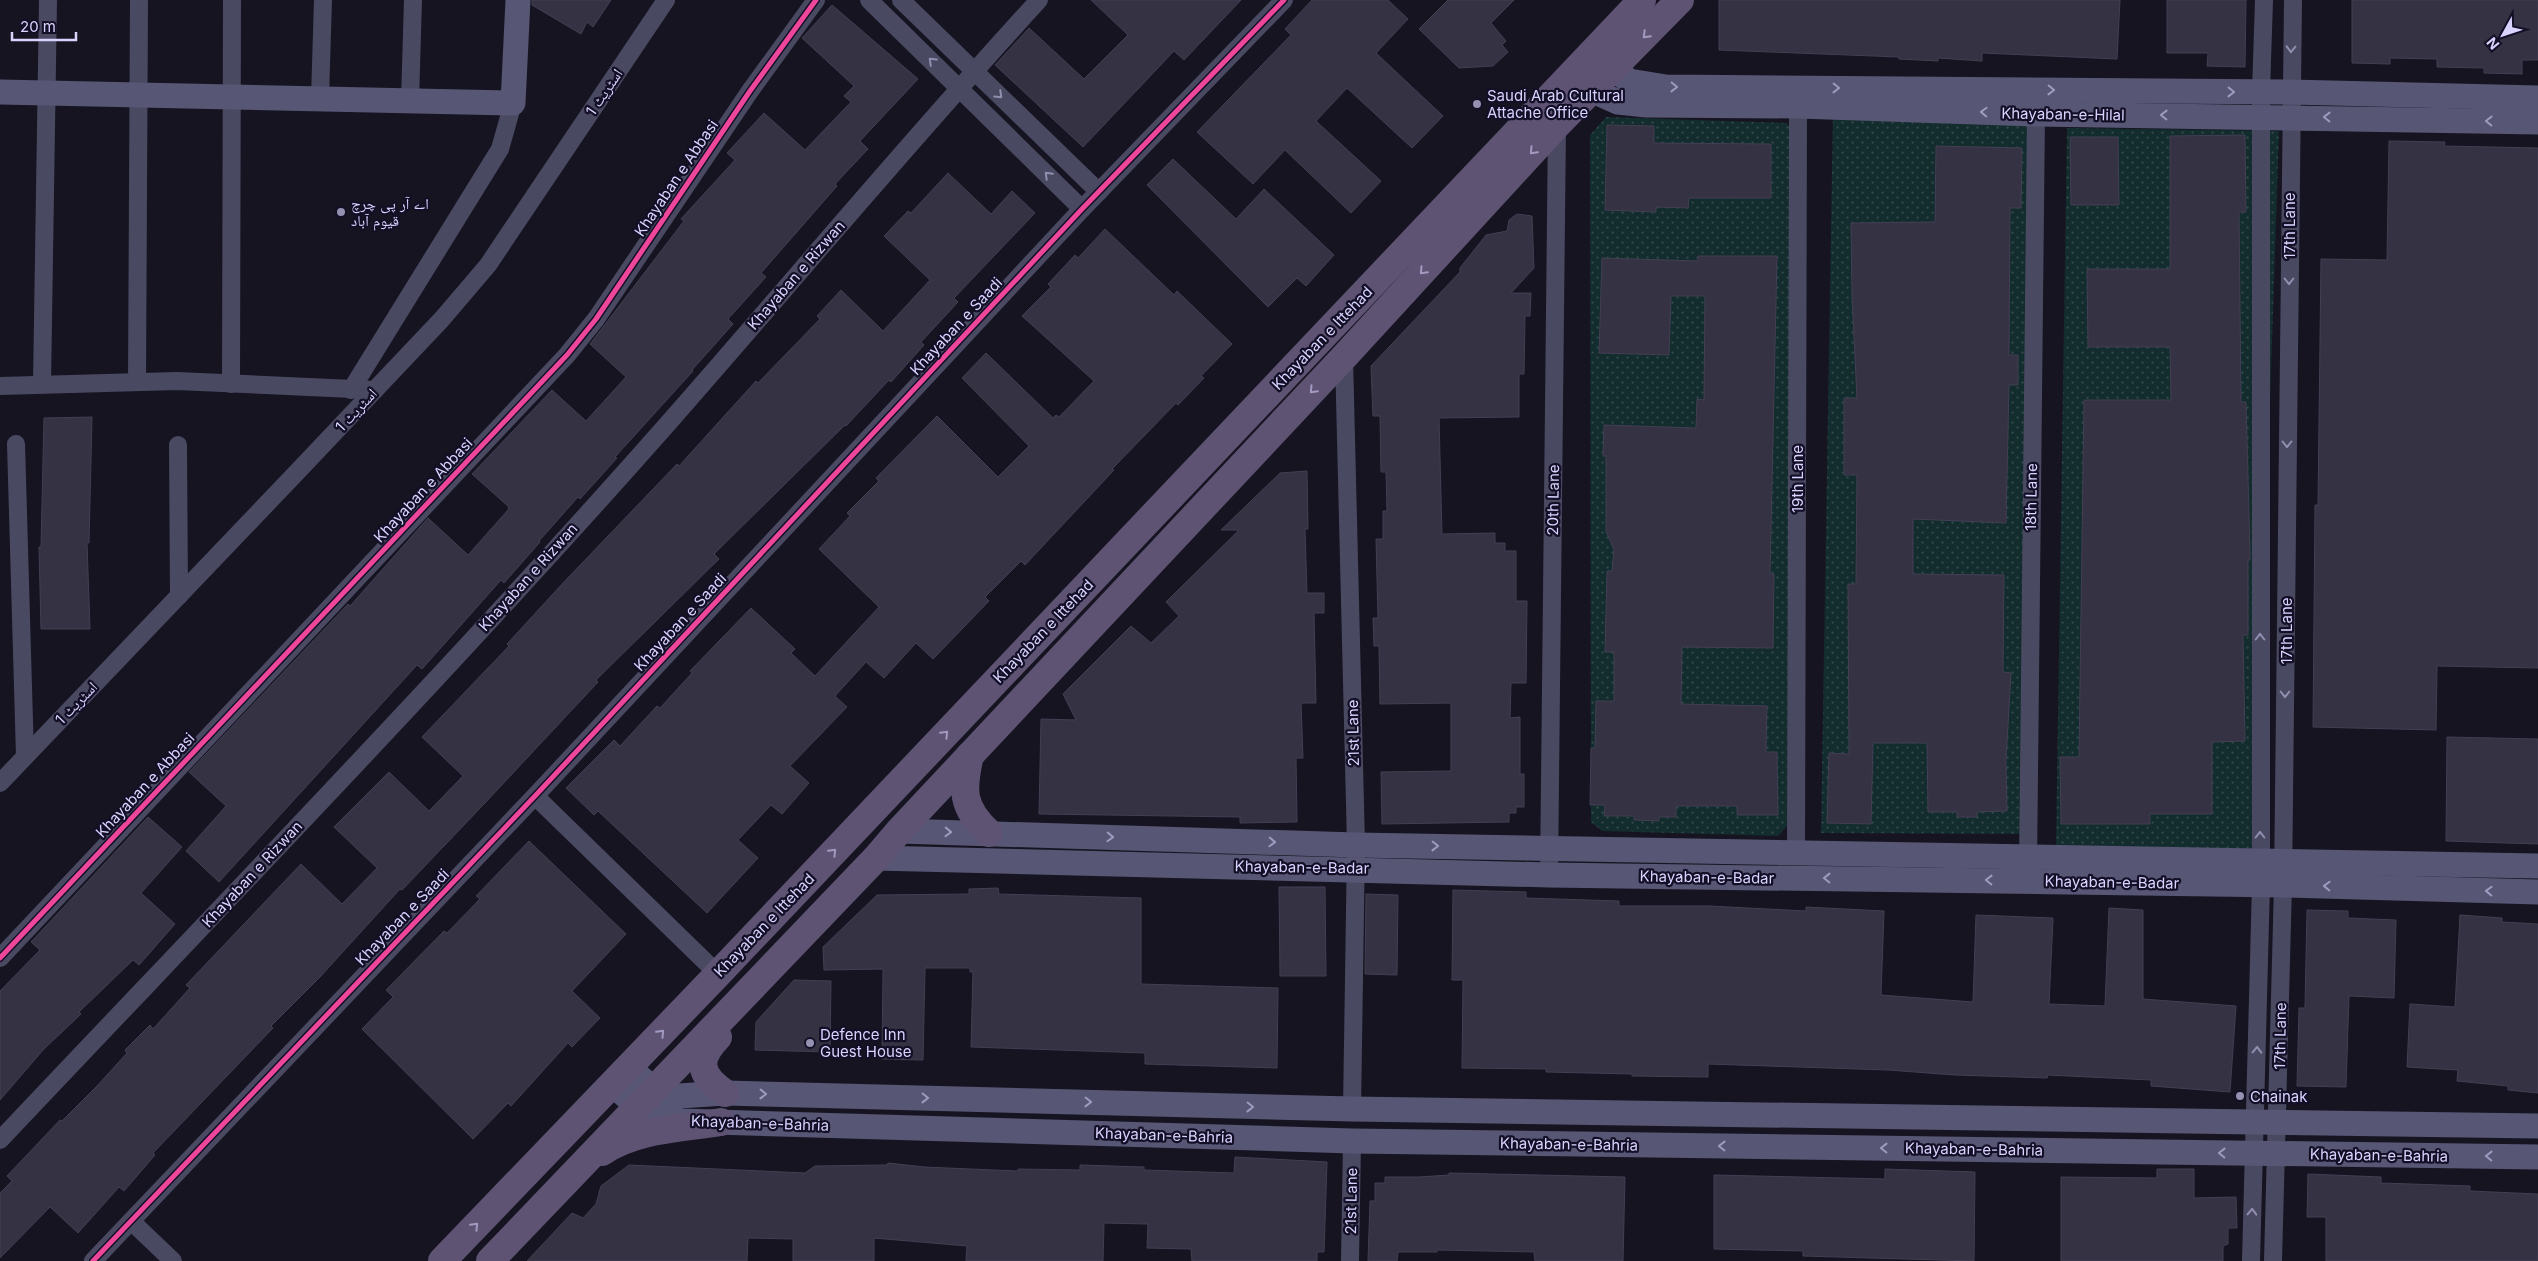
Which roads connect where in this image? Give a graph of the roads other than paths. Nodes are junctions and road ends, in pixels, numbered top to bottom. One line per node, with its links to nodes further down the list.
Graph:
1 (48, 0): 23 (street)
2 (139, 0): 24 (street)
3 (232, 0): 25 (street)
4 (323, 0): 26 (street)
5 (413, 0): 28 (street)
6 (518, 0): 29 (main road)
7 (666, 0): 44 (street, اسٹریٹ 1)
8 (816, 0): 64 (street, Khayaban e Abbasi)
9 (869, 0): 19 (street, one-way to 9)
10 (901, 0): 18 (street)
11 (1039, 0): 18 (street, Khayaban e Rizwan)
12 (1284, 0): 36 (street, Khayaban e Saadi)
13 (1642, 0): 65 (main road, Khayaban e Ittehad, one-way to 13)
14 (1680, 0): 17 (main road, Khayaban e Ittehad, one-way to 17)
15 (2264, 0): 22 (street, 17th Lane)
16 (2293, 0): 30 (street, 17th Lane, one-way to 30)
17 (1613, 68): 20 (main road, Khayaban e Ittehad); 22 (main road, one-way to 22)
18 (974, 70): 19 (street, Khayaban e Rizwan); 36 (street, one-way to 36)
19 (959, 87): 37 (street, one-way to 19); 74 (street, Khayaban e Rizwan)
20 (1591, 90): 31 (main road, Khayaban-e-Hilal); 35 (main road, Khayaban e Ittehad)
21 (0, 92): 23 (main road)
22 (2261, 92): 30 (main road); 33 (street, 17th Lane)
23 (46, 93): 24 (main road); 40 (street)
24 (138, 95): 25 (main road); 39 (street)
25 (230, 97): 26 (main road); 41 (street)
26 (320, 98): 28 (main road)
27 (2538, 98): 30 (main road)
28 (410, 100): 29 (main road)
29 (513, 103): 43 (street)
30 (2290, 104): 33 (main road, Khayaban-e-Hilal); 34 (main road, Khayaban-e-Hilal, one-way to 30); 60 (street, 17th Lane, one-way to 60)
31 (1798, 106): 32 (main road, Khayaban-e-Hilal, one-way to 31); 55 (street, 19th Lane)
32 (2036, 114): 33 (main road, Khayaban-e-Hilal, one-way to 32); 59 (street, 18th Lane)
33 (2261, 116): 60 (street, 17th Lane, one-way to 33)
34 (2538, 122)
35 (1557, 125): 38 (main road, Khayaban e Ittehad, one-way to 38); 54 (street, 20th Lane)
36 (1099, 192): 37 (street, Khayaban e Saadi)
37 (1082, 209): 51 (street, Khayaban e Saadi)
38 (1344, 357): 48 (main road, Khayaban e Ittehad, one-way to 48); 56 (street, 21st Lane)
39 (137, 382): 40 (street); 41 (street)
40 (42, 384): 42 (street)
41 (231, 384): 43 (street)
42 (0, 386)
43 (351, 390): 44 (street)
44 (374, 390): 47 (street, اسٹریٹ 1)
45 (16, 444): 49 (street)
46 (178, 445): 47 (street)
47 (179, 596): 49 (street, اسٹریٹ 1)
48 (970, 755): 52 (main road, Khayaban e Ittehad); 53 (main road)
49 (26, 756): 50 (street, اسٹریٹ 1)
50 (0, 783)
51 (535, 796): 65 (street); 79 (street, Khayaban e Saadi)
52 (899, 831): 53 (main road, Khayaban-e-Badar, one-way to 53); 57 (main road, Khayaban e Ittehad)
53 (989, 833): 56 (main road, Khayaban-e-Badar, one-way to 56)
54 (1550, 847): 55 (main road, Khayaban-e-Badar); 56 (main road, Khayaban-e-Badar, one-way to 54); 61 (street, 20th Lane)
55 (1796, 853): 59 (main road, Khayaban-e-Badar)
56 (1356, 856): 57 (main road, Khayaban-e-Badar); 61 (main road, Khayaban-e-Badar); 69 (street, 21st Lane)
57 (876, 858): 63 (main road, Khayaban e Ittehad)
58 (2538, 866): 60 (main road, Khayaban-e-Badar)
59 (2028, 868): 60 (main road, Khayaban-e-Badar); 61 (main road, Khayaban-e-Badar, one-way to 61)
60 (2272, 874): 62 (main road, Khayaban-e-Badar, one-way to 60); 72 (street, 17th Lane, one-way to 60); 72 (street, 17th Lane)
61 (1549, 875)
62 (2538, 892)
63 (795, 944): 67 (main road); 68 (main road, Khayaban e Ittehad)
64 (0, 958)
65 (718, 974): 66 (main road, Khayaban e Ittehad, one-way to 65)
66 (620, 1076): 68 (main road); 68 (main road); 82 (main road, Khayaban e Ittehad, one-way to 66)
67 (725, 1093): 68 (main road, Khayaban-e-Bahria); 69 (main road, Khayaban-e-Bahria, one-way to 69)
68 (653, 1099): 70 (main road, Khayaban-e-Bahria); 70 (main road); 78 (main road, Khayaban e Ittehad)
69 (1352, 1109): 72 (main road, Khayaban-e-Bahria)
70 (681, 1121): 71 (main road, Khayaban-e-Bahria)
71 (721, 1122): 75 (main road, Khayaban-e-Bahria); 78 (main road)
72 (2267, 1123): 73 (main road, Khayaban-e-Bahria); 76 (street, 17th Lane); 76 (street, 17th Lane)
73 (2538, 1126)
74 (0, 1140)
75 (1352, 1141): 76 (main road, Khayaban-e-Bahria, one-way to 75); 84 (street, 21st Lane)
76 (2265, 1153): 77 (main road, Khayaban-e-Bahria, one-way to 76); 85 (street, 17th Lane, one-way to 76); 86 (street, 17th Lane)
77 (2538, 1157)
78 (571, 1174): 83 (main road, Khayaban e Ittehad)
79 (131, 1221): 80 (street, Khayaban e Saadi); 81 (street)
80 (93, 1261)
81 (173, 1261)
82 (442, 1261)
83 (490, 1261)
84 (1350, 1261)
85 (2251, 1261)
86 (2273, 1261)

